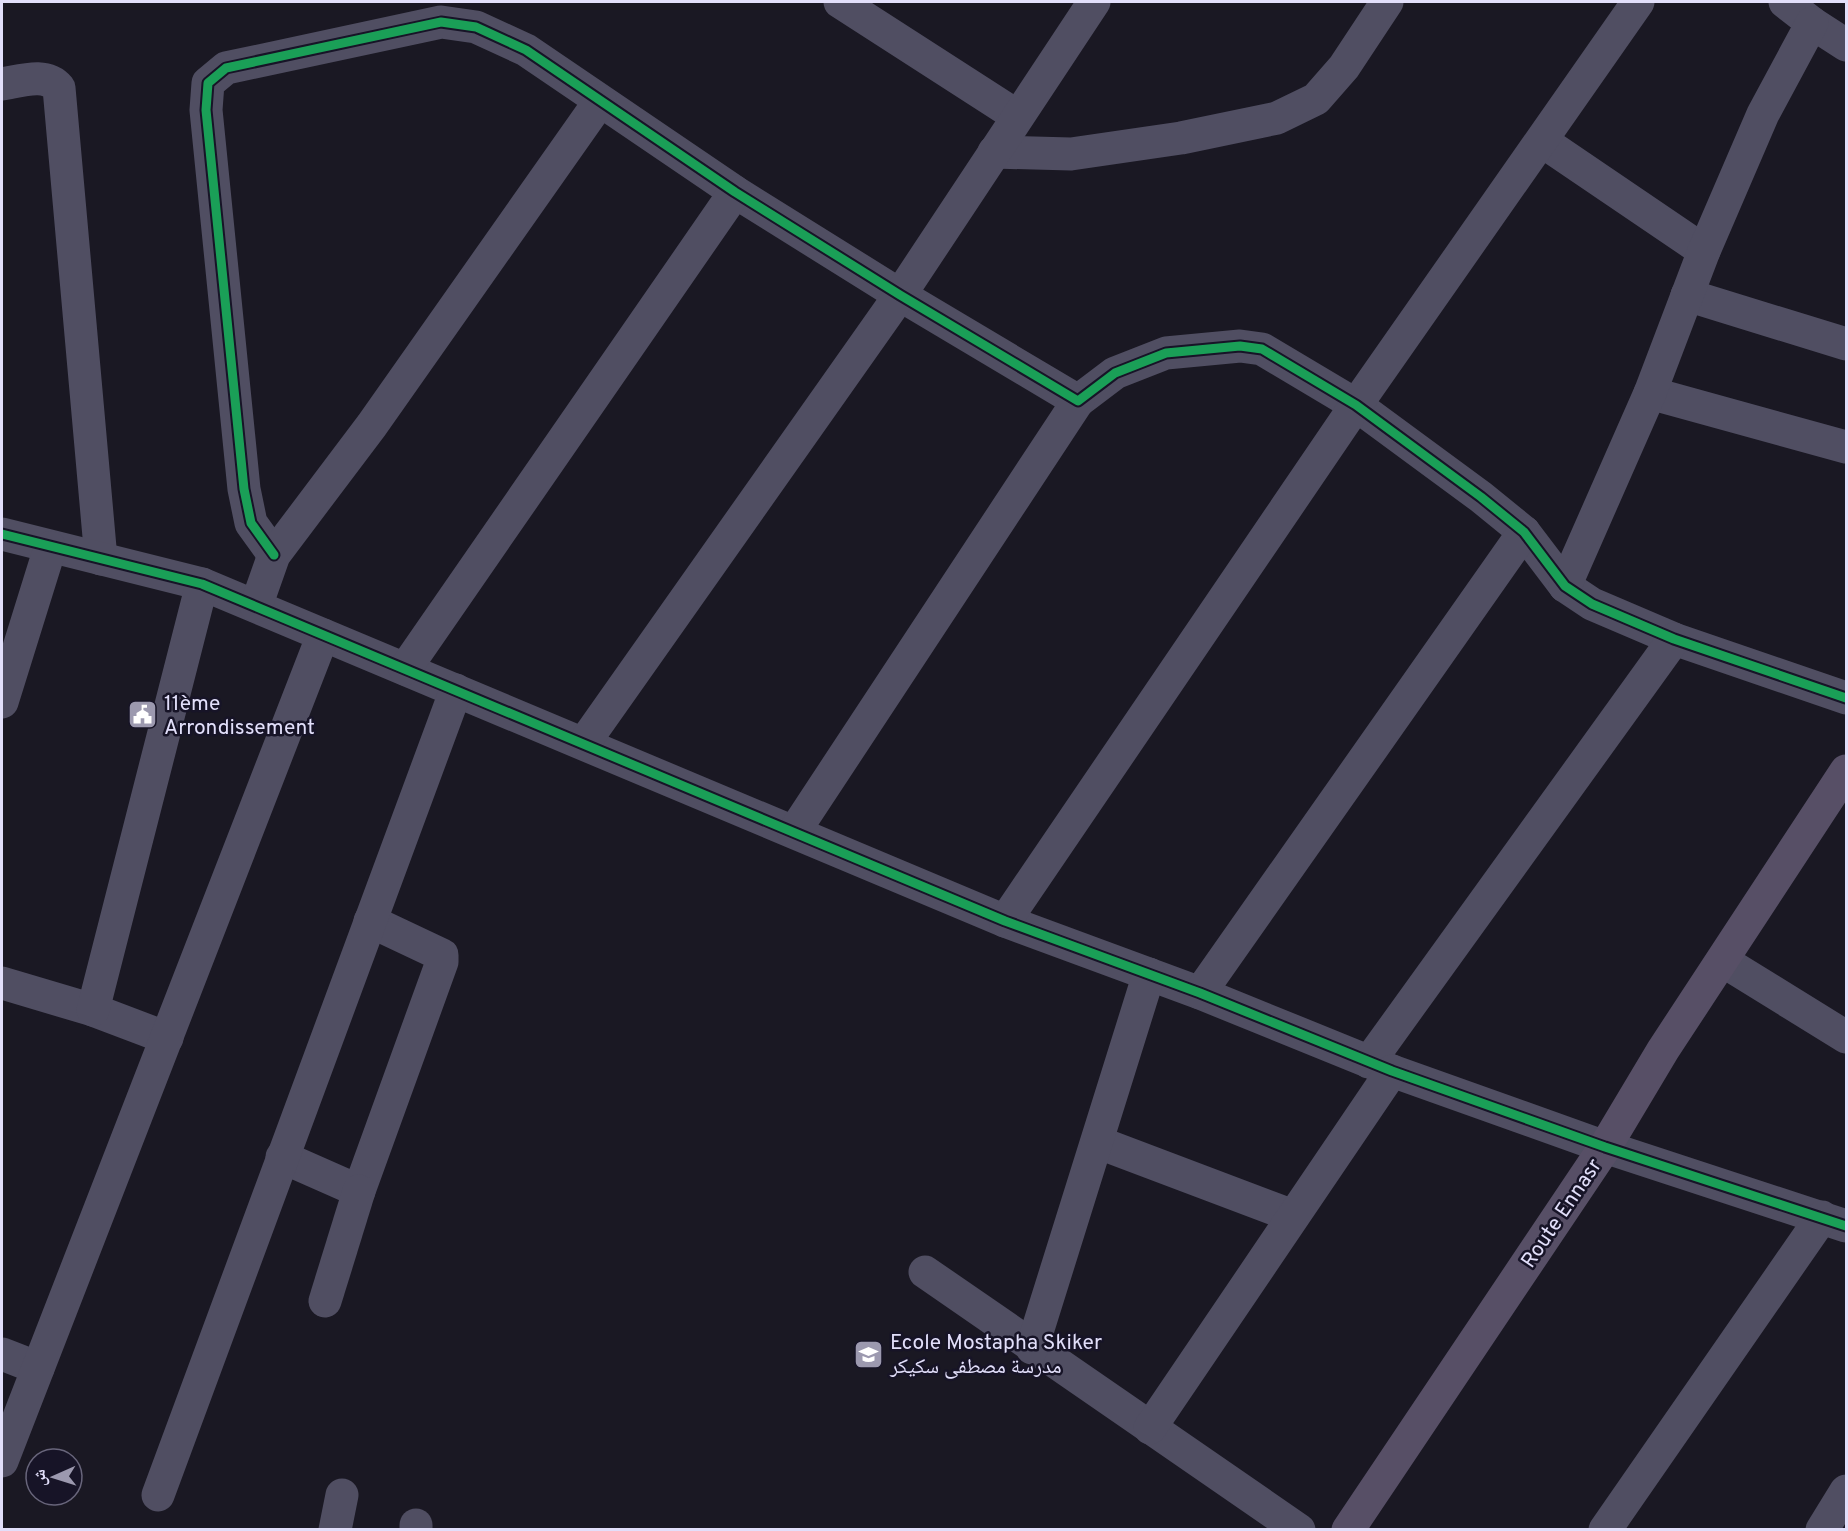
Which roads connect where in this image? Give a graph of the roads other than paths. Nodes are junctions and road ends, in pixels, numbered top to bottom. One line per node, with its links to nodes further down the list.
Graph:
1 (840, 2): 10 (street)
2 (1094, 2): 10 (street)
3 (1387, 2): 12 (street)
4 (1638, 2): 11 (street)
5 (1785, 2): 6 (street)
6 (1812, 23): 7 (street); 14 (street)
7 (1846, 45)
8 (2, 84): 26 (street)
9 (600, 101): 13 (street); 25 (street); 25 (street)
10 (1017, 116): 12 (street)
11 (1542, 141): 14 (street); 20 (street)
12 (994, 152): 15 (street)
13 (735, 192): 15 (street); 32 (street)
14 (1704, 251): 16 (street)
15 (900, 295): 19 (street); 36 (street)
16 (1687, 295): 17 (street); 18 (street)
17 (1846, 344)
18 (1650, 393): 21 (street); 28 (street)
19 (1078, 400): 20 (street); 38 (street)
20 (1356, 405): 22 (street); 40 (street)
21 (1846, 447)
22 (1524, 532): 28 (street); 44 (street)
23 (2, 534): 24 (street)
24 (50, 548): 26 (street); 35 (street)
25 (274, 555): 29 (street)
26 (101, 559): 27 (street)
27 (202, 584): 29 (street); 45 (street)
28 (1565, 586): 31 (street)
29 (255, 606): 30 (street)
30 (323, 635): 32 (street); 47 (street)
31 (1674, 639): 34 (street); 48 (street)
32 (405, 669): 33 (street)
33 (456, 690): 36 (street); 39 (street)
34 (1846, 698)
35 (2, 700)
36 (584, 743): 38 (street)
37 (1846, 771): 41 (main road, Route Ennasr)
38 (794, 832): 40 (street)
39 (370, 921): 51 (street); 52 (street)
40 (1005, 921): 42 (street)
41 (1723, 961): 46 (street); 50 (main road, Route Ennasr)
42 (1149, 974): 44 (street); 49 (street)
43 (2, 983): 45 (street)
44 (1200, 993): 48 (street)
45 (93, 1010): 47 (street)
46 (1846, 1037)
47 (166, 1038): 59 (street)
48 (1380, 1066): 50 (street); 53 (street)
49 (1097, 1142): 53 (street); 57 (street)
50 (1605, 1147): 54 (street); 67 (main road, Route Ennasr)
51 (282, 1157): 52 (street); 63 (street)
52 (359, 1191): 56 (street)
53 (1293, 1216): 60 (street)
54 (1834, 1221): 68 (street)
55 (925, 1272): 57 (street)
56 (325, 1301)
57 (1032, 1348): 60 (street)
58 (2, 1354): 59 (street)
59 (38, 1368): 61 (street)
60 (1150, 1428): 66 (street)
61 (2, 1461)
62 (1846, 1491): 69 (street)
63 (158, 1495)
64 (342, 1495): 65 (street)
65 (335, 1530)
66 (1299, 1530)
67 (1348, 1530)
68 (1605, 1530)
69 (1822, 1530)

